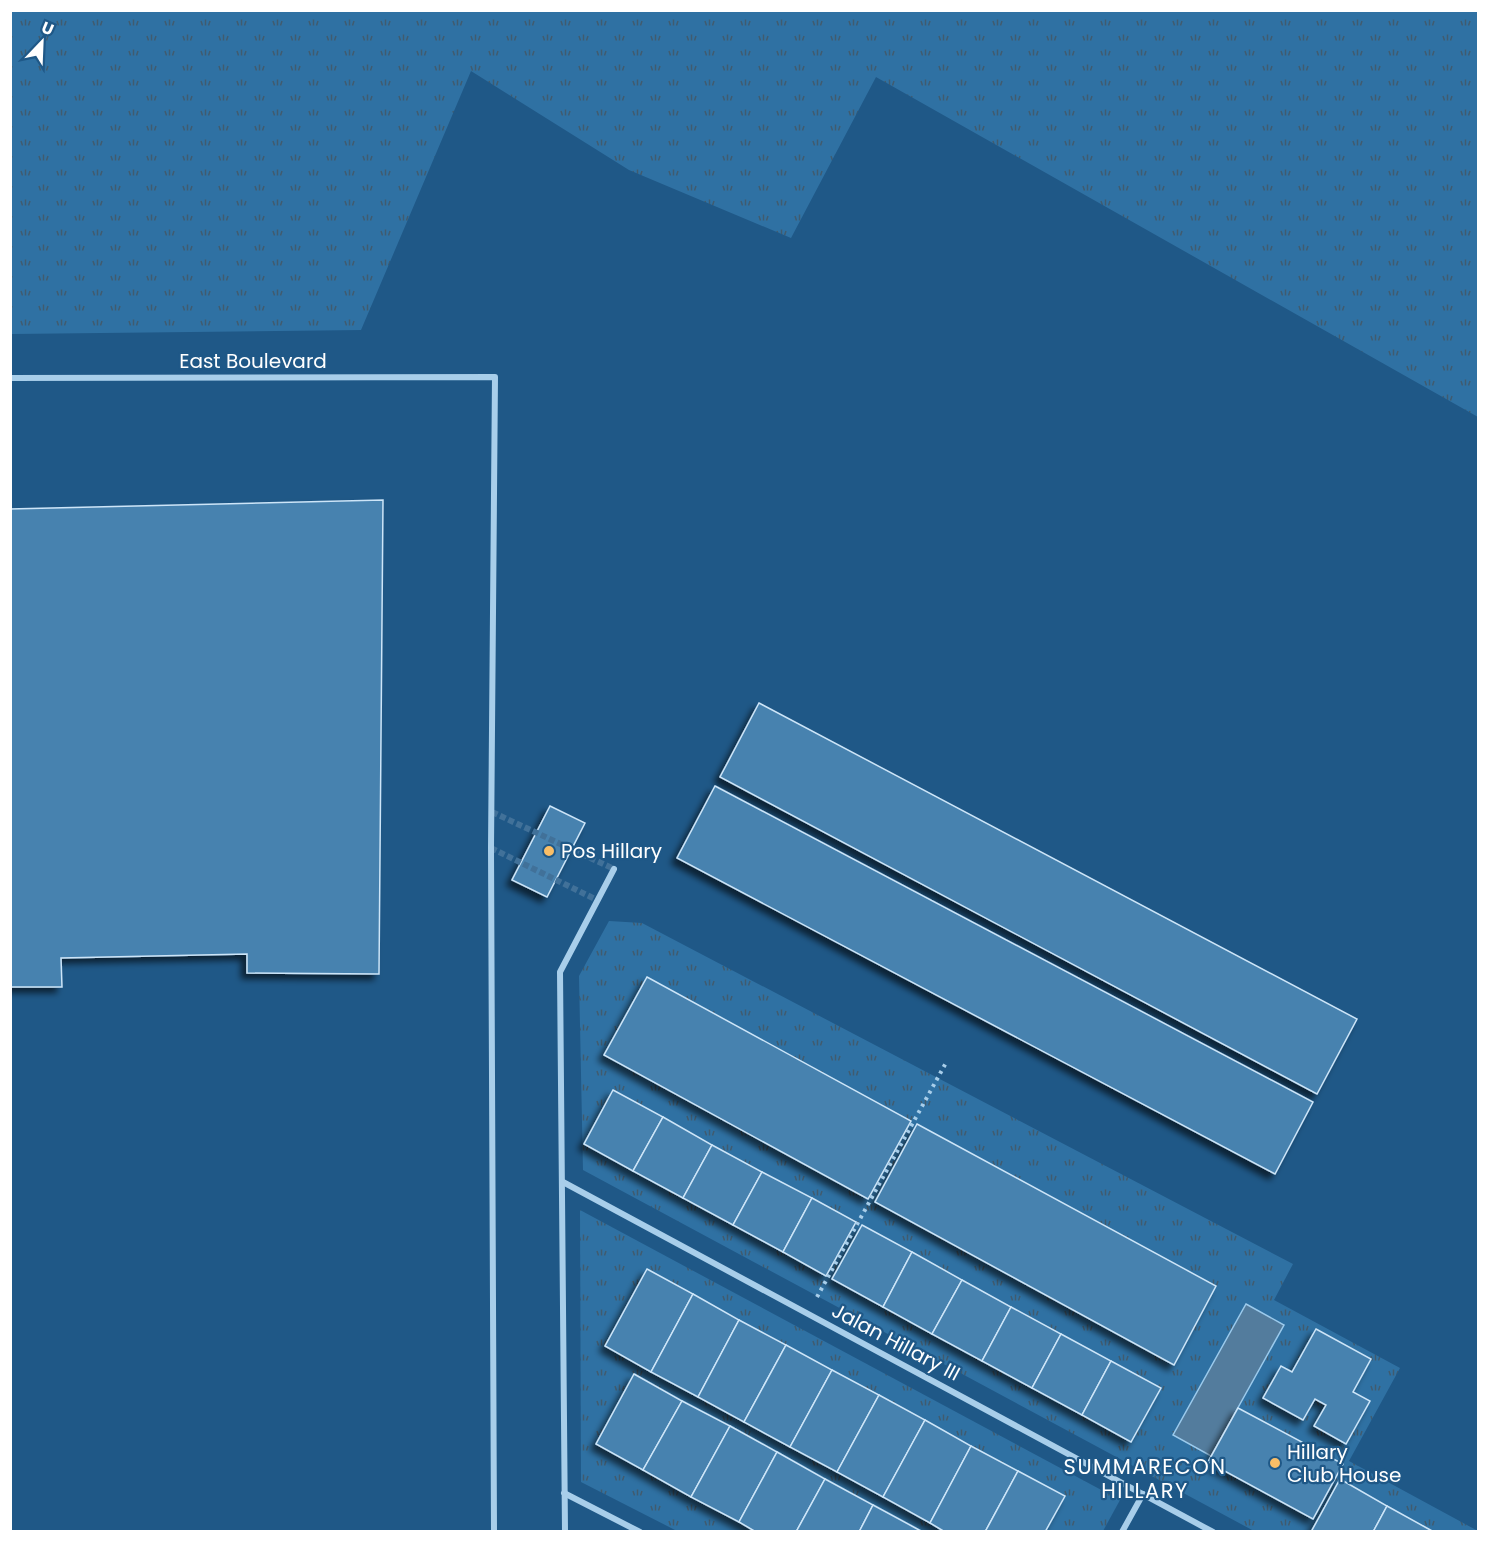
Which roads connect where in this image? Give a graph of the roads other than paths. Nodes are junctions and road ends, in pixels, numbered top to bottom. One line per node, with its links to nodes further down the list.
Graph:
1 (10, 378): 6 (street, East Boulevard)
2 (614, 869): 3 (street)
3 (563, 1182): 4 (street); 5 (street, Jalan Hillary III)
4 (564, 1493): 7 (street); 8 (street)
5 (1143, 1494): 9 (street); 10 (street, Jalan Hillary III)
6 (494, 1532)
7 (565, 1532)
8 (640, 1532)
9 (1122, 1532)
10 (1213, 1532)

